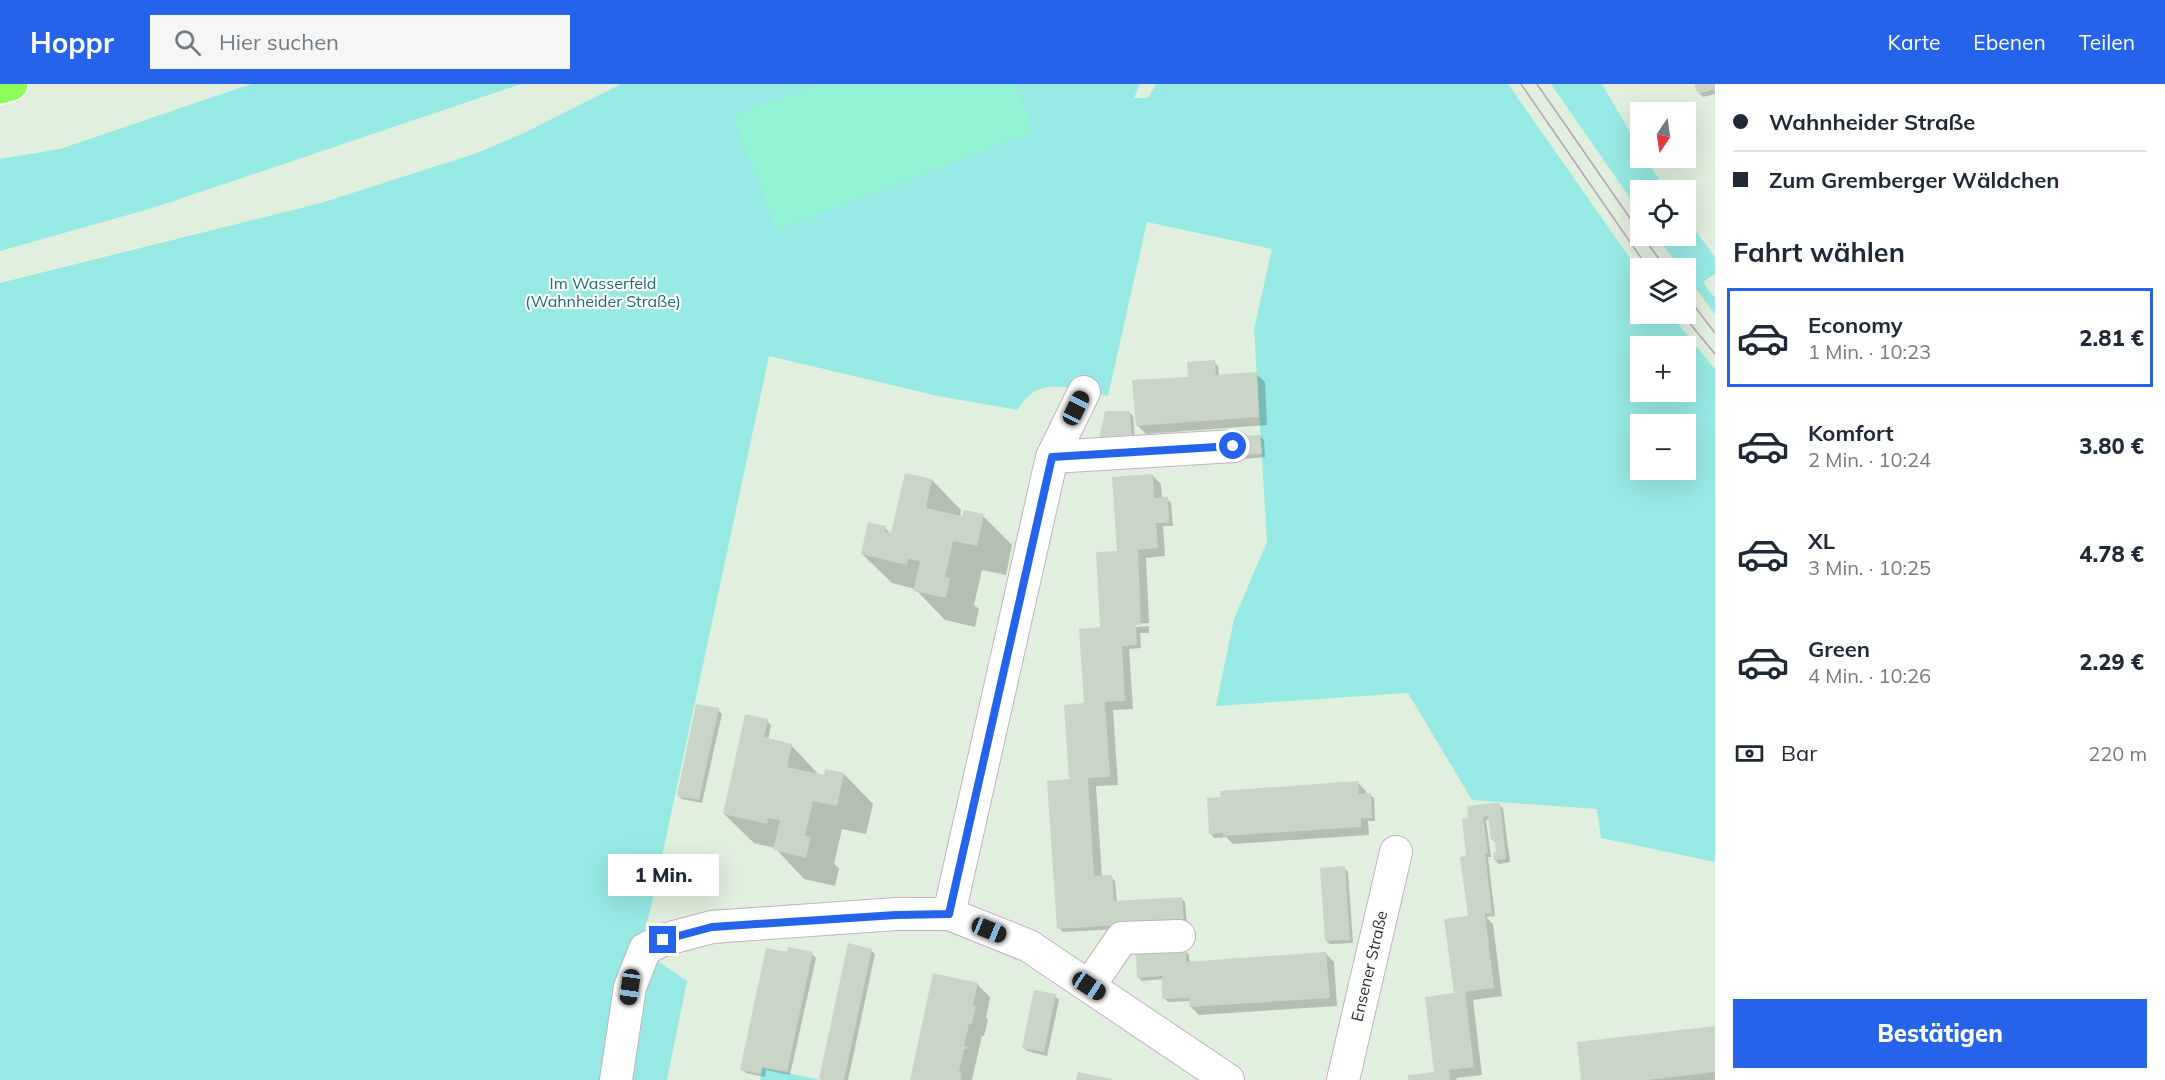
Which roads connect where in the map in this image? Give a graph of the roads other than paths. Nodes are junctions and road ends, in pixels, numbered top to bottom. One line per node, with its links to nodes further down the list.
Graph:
1 (11, 84): 2 (highway)
2 (0, 87)
3 (1084, 392): 5 (street)
4 (1233, 446): 5 (street)
5 (1052, 457): 7 (street)
6 (1396, 852): 12 (street, Ensener Straße)
7 (949, 914): 9 (street); 10 (street)
8 (1179, 936): 9 (street)
9 (1089, 986): 11 (street)
10 (616, 1080)
11 (1228, 1080)
12 (1343, 1080)

